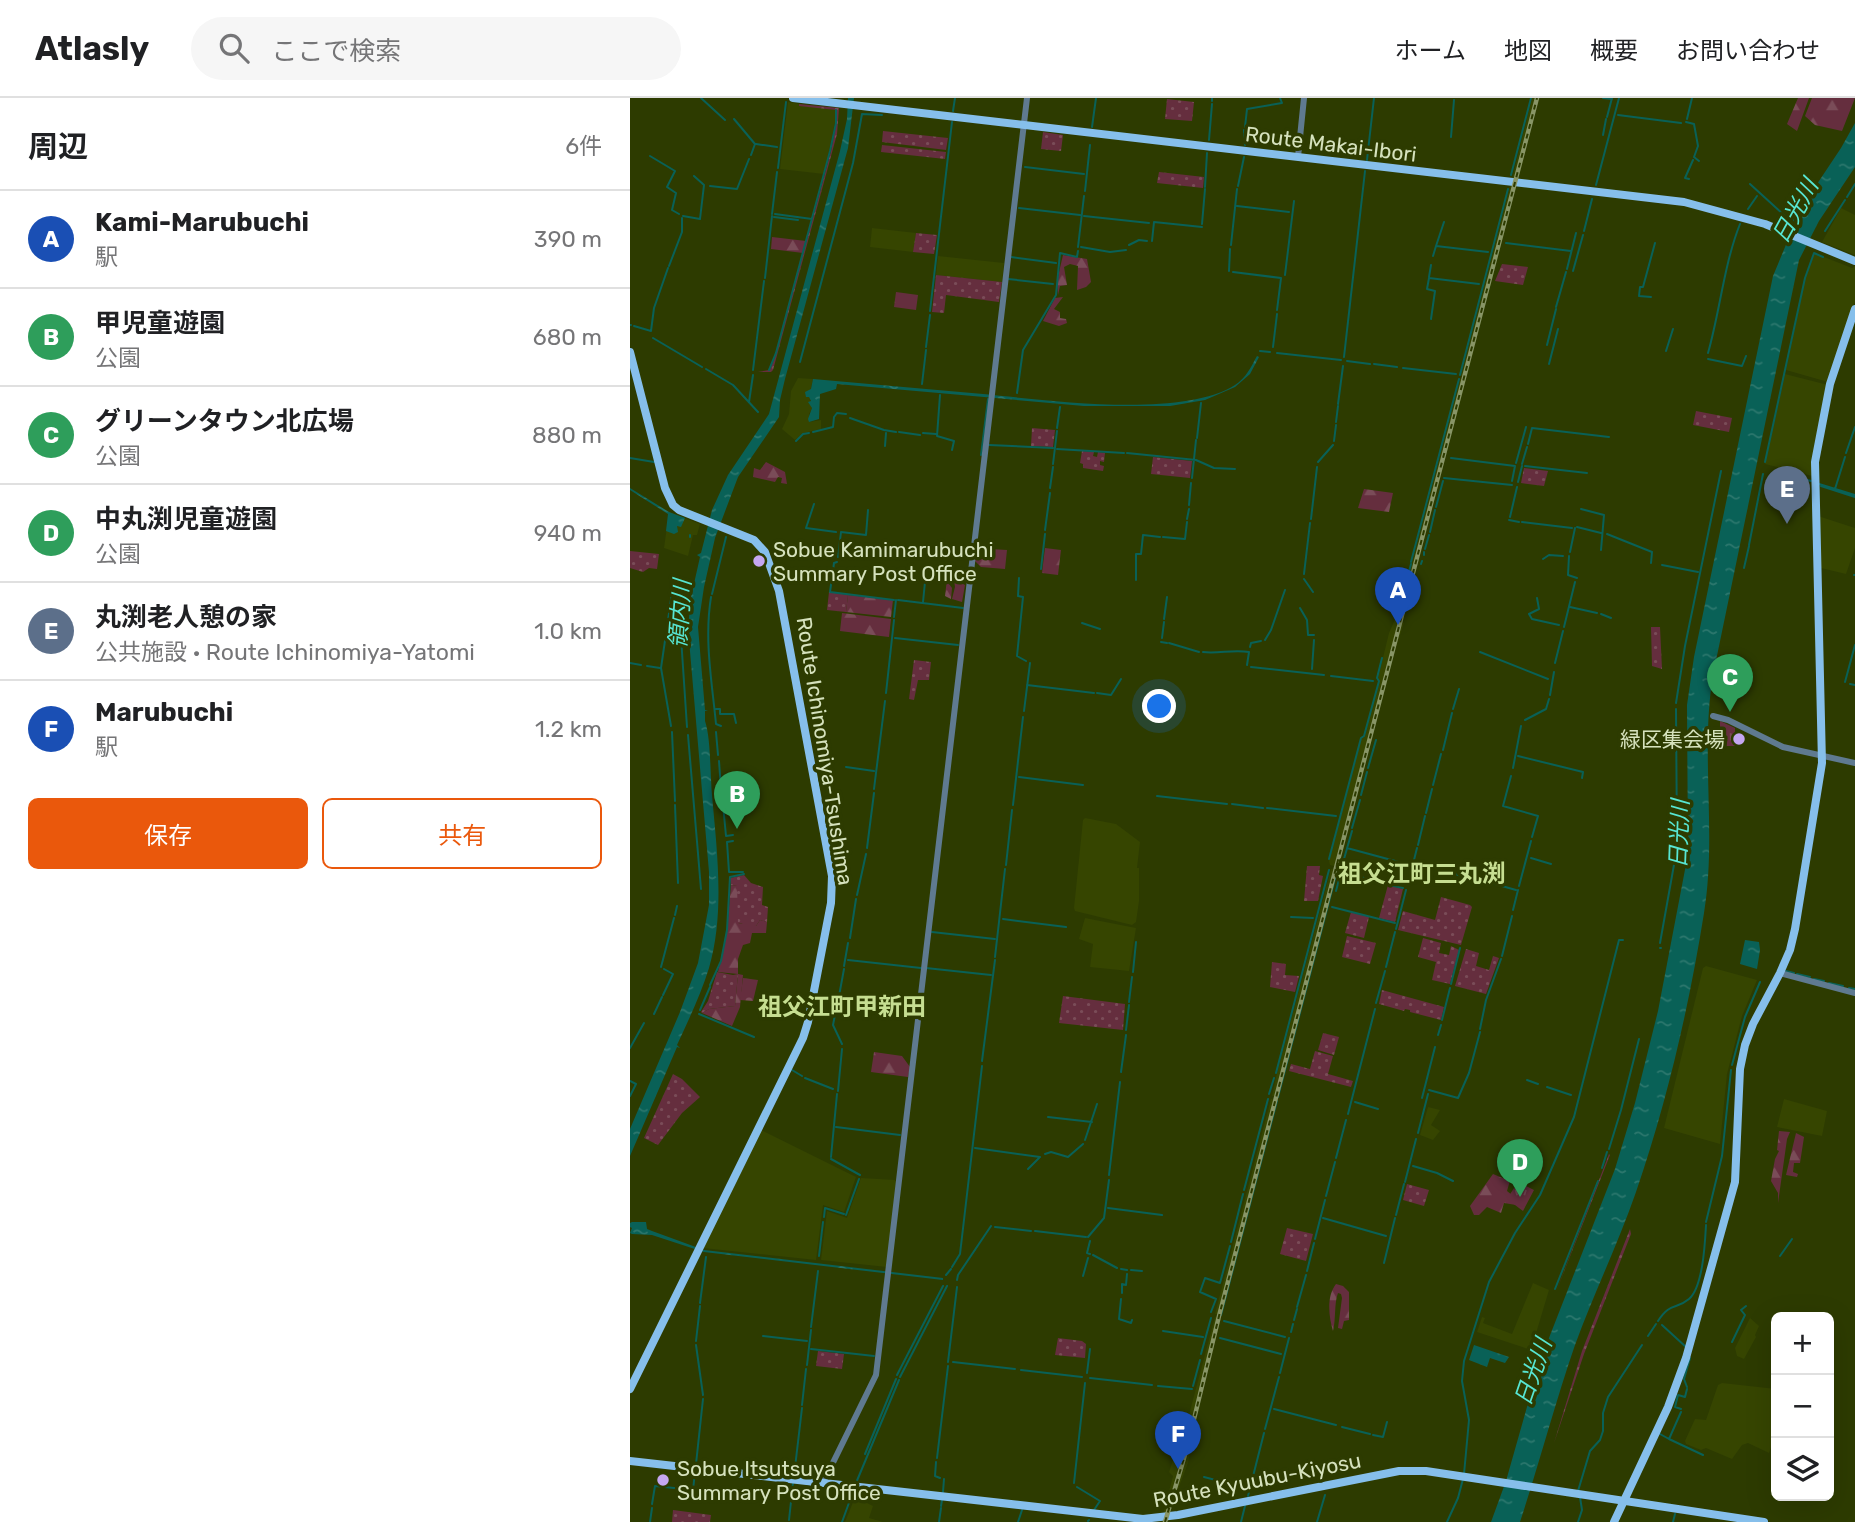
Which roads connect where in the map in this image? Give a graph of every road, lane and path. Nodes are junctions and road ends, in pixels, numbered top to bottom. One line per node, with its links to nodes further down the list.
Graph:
1 (793, 98): 4 (main road, Route Makai-Ibori)
2 (1027, 98): 4 (street)
3 (1304, 98): 5 (street)
4 (1023, 125): 5 (main road, Route Makai-Ibori); 16 (street)
5 (1297, 157): 6 (main road, Route Makai-Ibori)
6 (1855, 261)
7 (1855, 309): 10 (main road)
8 (630, 352): 14 (main road, Route Ichinomiya-Tsushima)
9 (1713, 716): 10 (street)
10 (1822, 754): 11 (street); 12 (main road)
11 (1855, 763)
12 (1780, 973): 13 (street); 17 (main road)
13 (1855, 993)
14 (630, 1389)
15 (630, 1461): 16 (main road, Route Kyuubu-Kiyosu)
16 (823, 1483): 17 (main road, Route Kyuubu-Kiyosu)
17 (1624, 1500): 18 (main road); 19 (main road, Route Kyuubu-Kiyosu)
18 (1614, 1522)
19 (1764, 1522)

